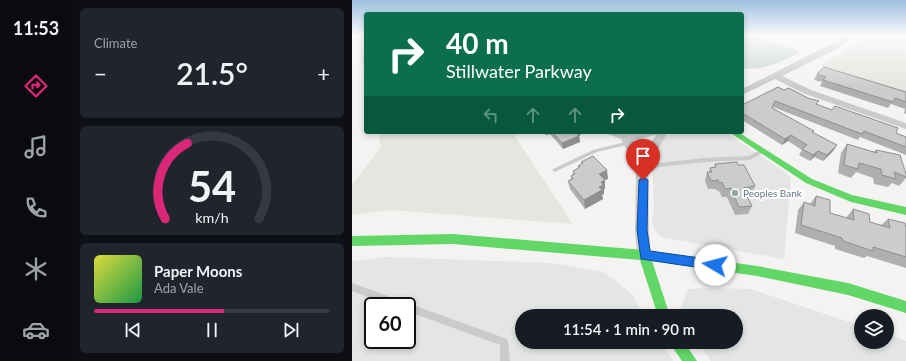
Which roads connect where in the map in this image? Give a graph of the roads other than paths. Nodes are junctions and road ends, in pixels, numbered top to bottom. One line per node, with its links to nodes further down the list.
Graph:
1 (821, 53): 2 (street)
2 (776, 76): 3 (street); 4 (street)
3 (744, 91)
4 (906, 126)
5 (647, 134): 8 (street)
6 (662, 134): 10 (street)
7 (736, 134): 9 (main road)
8 (626, 137): 10 (street); 11 (lane)
9 (762, 151): 10 (lane); 12 (main road)
10 (642, 168): 14 (street)
11 (555, 170)
12 (906, 211)
13 (352, 241): 14 (main road)
14 (644, 255): 16 (main road); 17 (main road)
15 (352, 287): 19 (lane)
16 (906, 307)
17 (662, 309)
18 (681, 349): 20 (main road)
19 (505, 361)
20 (690, 361)

